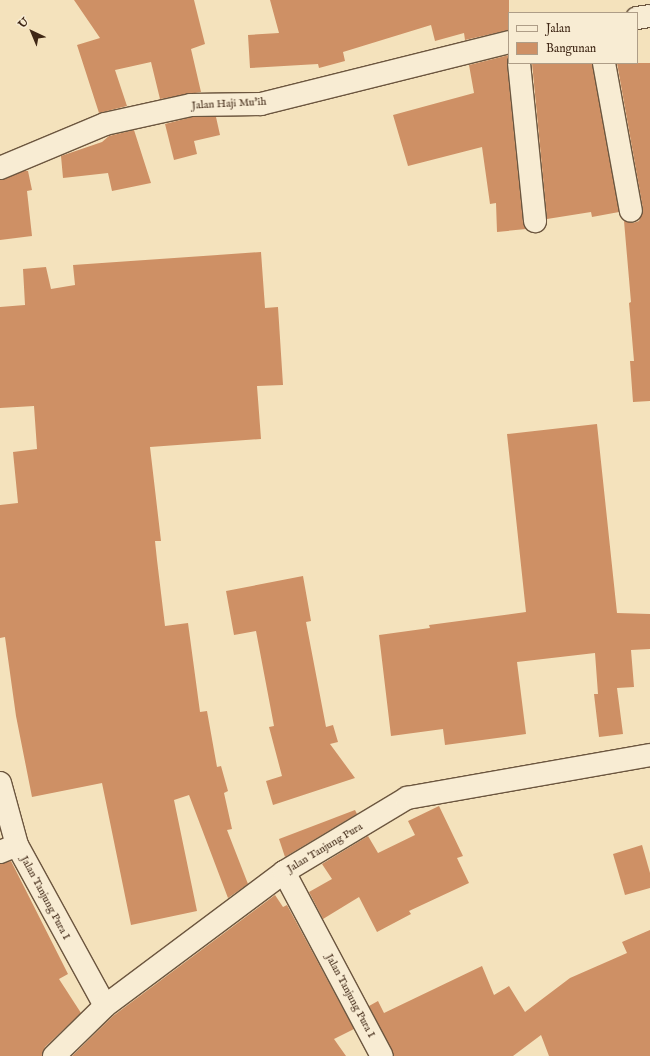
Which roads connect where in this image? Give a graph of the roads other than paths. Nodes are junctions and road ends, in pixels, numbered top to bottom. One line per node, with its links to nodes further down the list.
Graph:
1 (650, 16): 2 (street)
2 (638, 18)
3 (508, 42): 6 (street, Jalan Haji Mu'ih)
4 (519, 64): 8 (street)
5 (604, 64): 7 (street)
6 (0, 168)
7 (631, 211)
8 (535, 221)
9 (650, 755): 12 (street, Jalan Tanjung Pura)
10 (0, 783): 11 (street, Jalan Tanjung Pura I)
11 (8, 849): 13 (street, Jalan Tanjung Pura I)
12 (284, 872): 13 (street, Jalan Tanjung Pura); 15 (street, Jalan Tanjung Pura I)
13 (105, 1006): 14 (street, Jalan Tanjung Pura)
14 (54, 1056)
15 (382, 1056)

